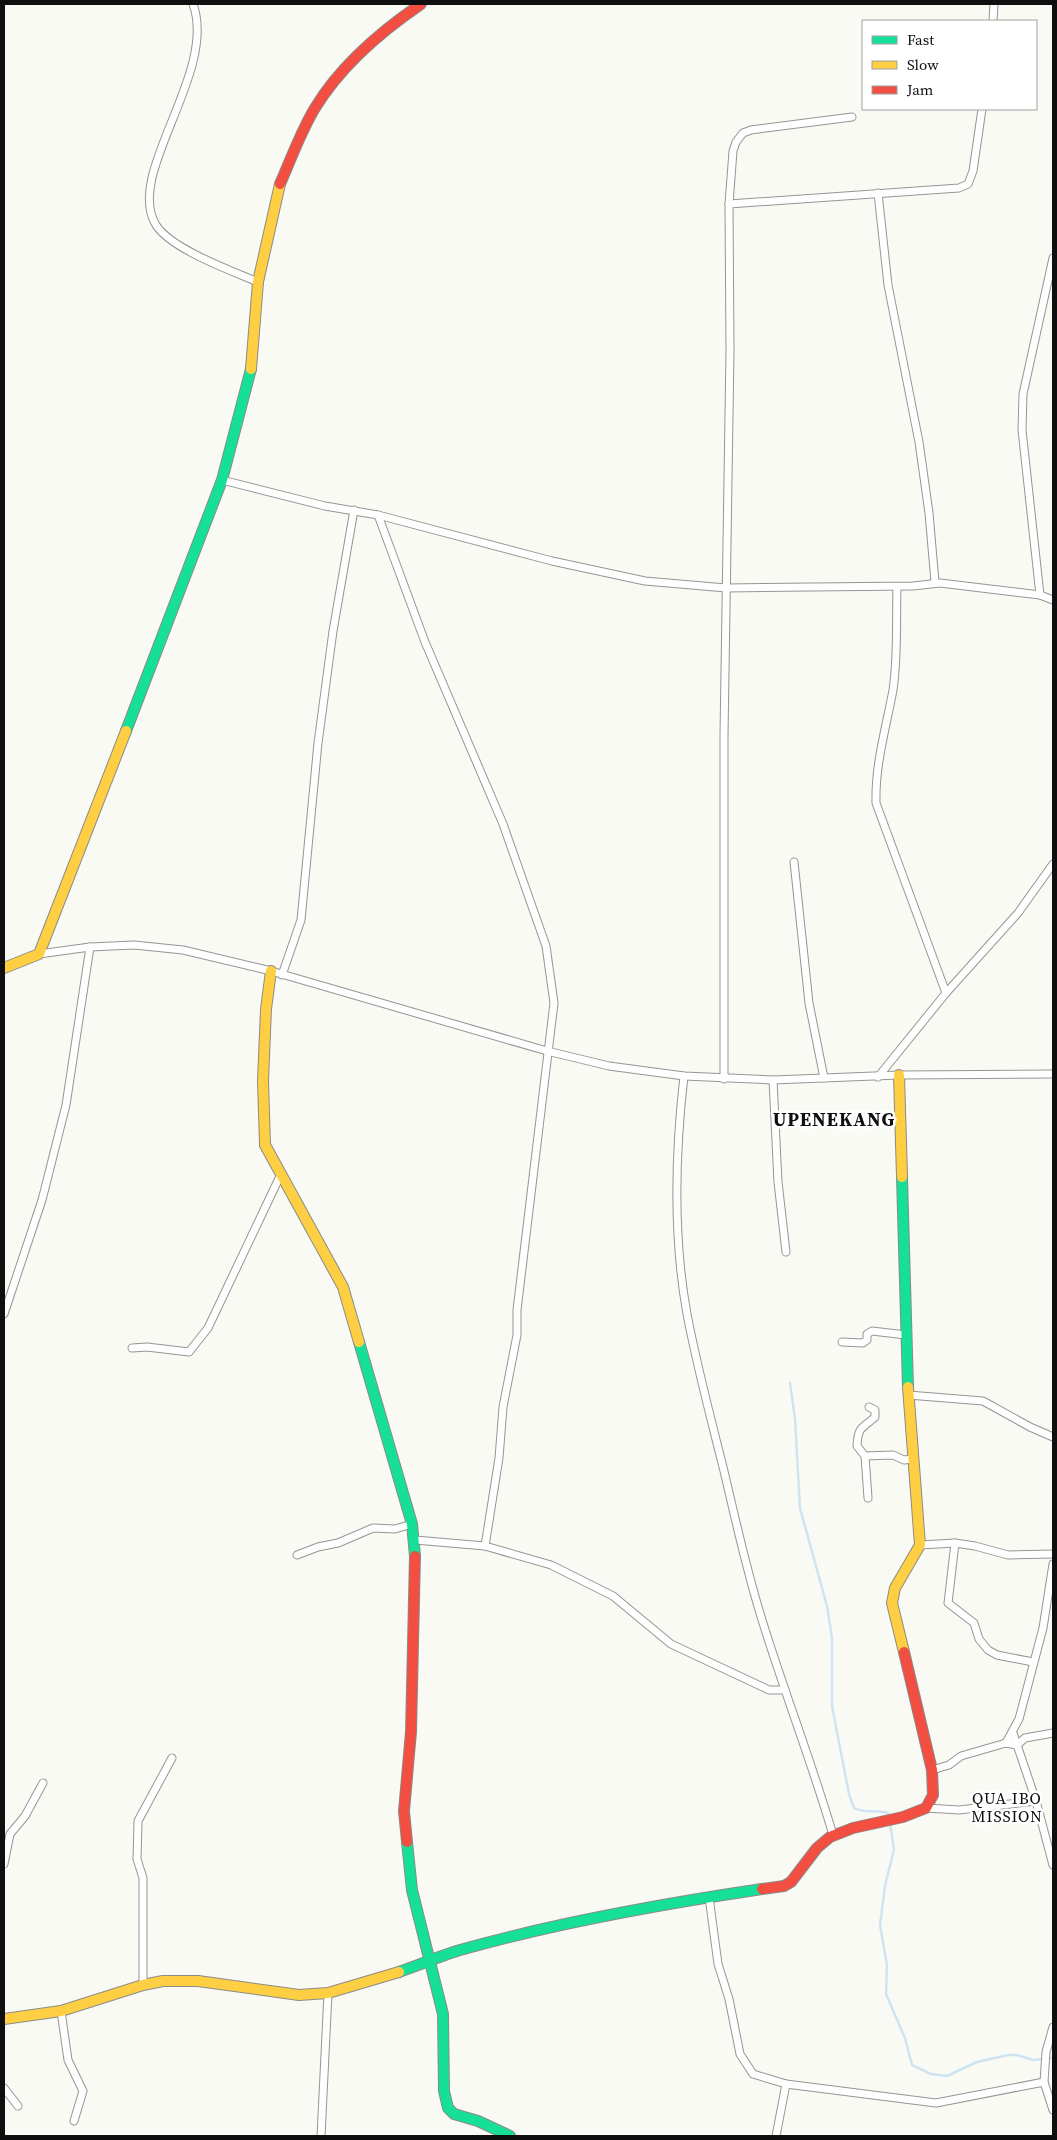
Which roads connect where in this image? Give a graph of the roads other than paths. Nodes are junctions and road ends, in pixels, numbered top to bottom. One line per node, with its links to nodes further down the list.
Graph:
1 (193, 4): 10 (street)
2 (421, 4): 10 (street)
3 (994, 4): 4 (street)
4 (993, 20)
5 (982, 110): 7 (street)
6 (852, 117): 8 (street)
7 (878, 193): 8 (street); 14 (street)
8 (730, 204): 16 (street)
9 (1053, 258): 17 (street)
10 (258, 282): 11 (street)
11 (222, 480): 12 (street); 22 (street)
12 (354, 510): 13 (street); 25 (street)
13 (378, 515): 16 (street); 27 (street)
14 (935, 582): 15 (street); 17 (street)
15 (897, 586): 16 (street); 26 (street)
16 (726, 588): 33 (street)
17 (1040, 596): 18 (street)
18 (1053, 600)
19 (794, 862): 32 (street)
20 (1053, 864): 26 (street)
21 (90, 947): 22 (street); 24 (street); 37 (street)
22 (39, 954): 23 (street)
23 (4, 968)
24 (271, 972): 25 (street); 35 (street)
25 (282, 975): 27 (street)
26 (946, 992): 31 (street)
27 (547, 1051): 30 (street); 51 (street)
28 (1053, 1074): 29 (street)
29 (899, 1075): 31 (street); 38 (street)
30 (684, 1076): 33 (street); 56 (street)
31 (878, 1076): 32 (street)
32 (824, 1078): 34 (street)
33 (724, 1079): 34 (street)
34 (774, 1080): 36 (street)
35 (281, 1174): 40 (street); 47 (street)
36 (786, 1252)
37 (4, 1314)
38 (906, 1334): 39 (street); 41 (street)
39 (842, 1342)
40 (132, 1348)
41 (908, 1395): 43 (street); 45 (street)
42 (869, 1407): 44 (street)
43 (1053, 1436)
44 (865, 1456): 45 (street); 46 (street)
45 (912, 1459): 50 (street)
46 (868, 1498)
47 (412, 1524): 48 (street); 53 (street)
48 (415, 1540): 51 (street); 70 (street)
49 (956, 1543): 50 (street); 52 (street); 55 (street)
50 (920, 1545): 62 (street)
51 (485, 1546): 56 (street)
52 (1053, 1554)
53 (297, 1555)
54 (1053, 1564): 55 (street)
55 (1033, 1662): 57 (street)
56 (785, 1690): 66 (street)
57 (1013, 1733): 59 (street); 60 (street)
58 (1053, 1733): 60 (street)
59 (1006, 1743): 60 (street); 62 (street)
60 (1017, 1745): 64 (street)
61 (172, 1758): 71 (street)
62 (932, 1770): 65 (street)
63 (43, 1783): 67 (street)
64 (1036, 1801): 65 (street); 68 (street)
65 (926, 1808): 66 (street)
66 (833, 1835): 69 (street)
67 (4, 1864)
68 (1053, 1865)
69 (709, 1897): 70 (street); 77 (street)
70 (428, 1960): 72 (street); 83 (street)
71 (143, 1985): 72 (street); 73 (street)
72 (328, 1993): 82 (street)
73 (61, 2011): 74 (street); 81 (street)
74 (4, 2019)
75 (1053, 2027): 76 (street)
76 (1044, 2082): 77 (street); 80 (street)
77 (786, 2084): 84 (street)
78 (4, 2088): 79 (street)
79 (18, 2106)
80 (1053, 2110)
81 (74, 2121)
82 (321, 2136)
83 (510, 2136)
84 (776, 2136)

